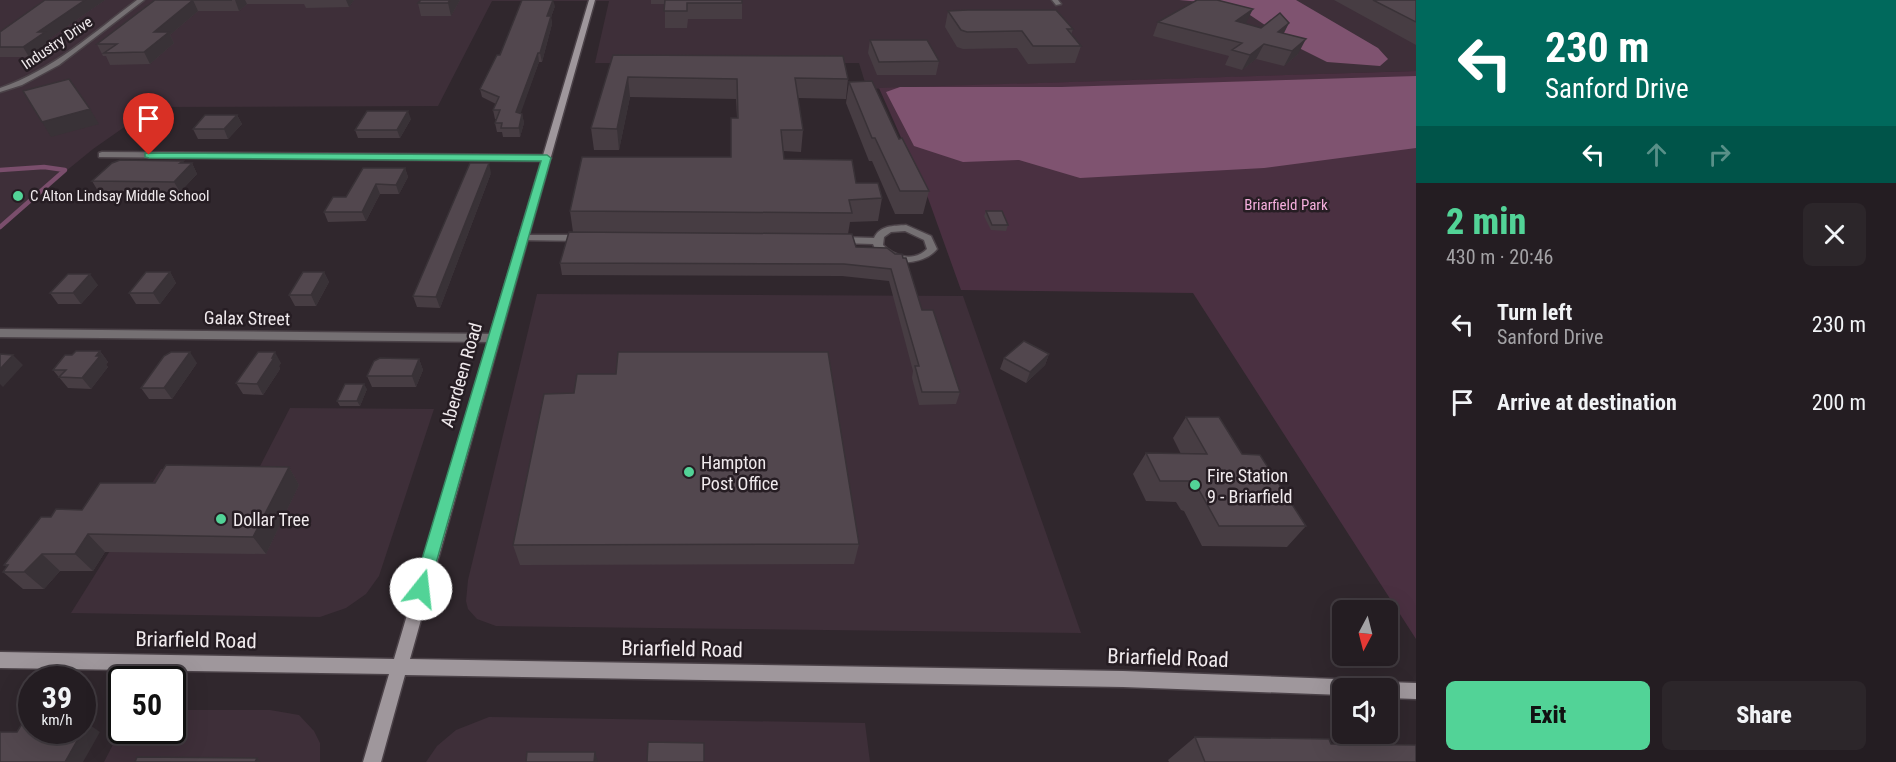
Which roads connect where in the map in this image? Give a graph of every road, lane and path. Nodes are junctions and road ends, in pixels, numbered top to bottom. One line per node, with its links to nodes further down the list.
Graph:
1 (141, 0): 3 (street, Industry Drive)
2 (592, 0): 5 (main road, Aberdeen Road)
3 (0, 90)
4 (102, 154): 5 (street)
5 (547, 158): 6 (main road, Aberdeen Road)
6 (524, 238): 7 (street); 11 (main road, Aberdeen Road)
7 (594, 238)
8 (830, 240): 9 (street)
9 (877, 241): 9 (street)
10 (0, 333): 11 (street, Galax Street)
11 (494, 338): 13 (main road, Aberdeen Road)
12 (0, 660): 13 (main road, Briarfield Road)
13 (399, 666): 14 (main road, Briarfield Road); 17 (main road, Aberdeen Road)
14 (1332, 687)
15 (1398, 690): 16 (main road)
16 (1416, 691)
17 (372, 762)

